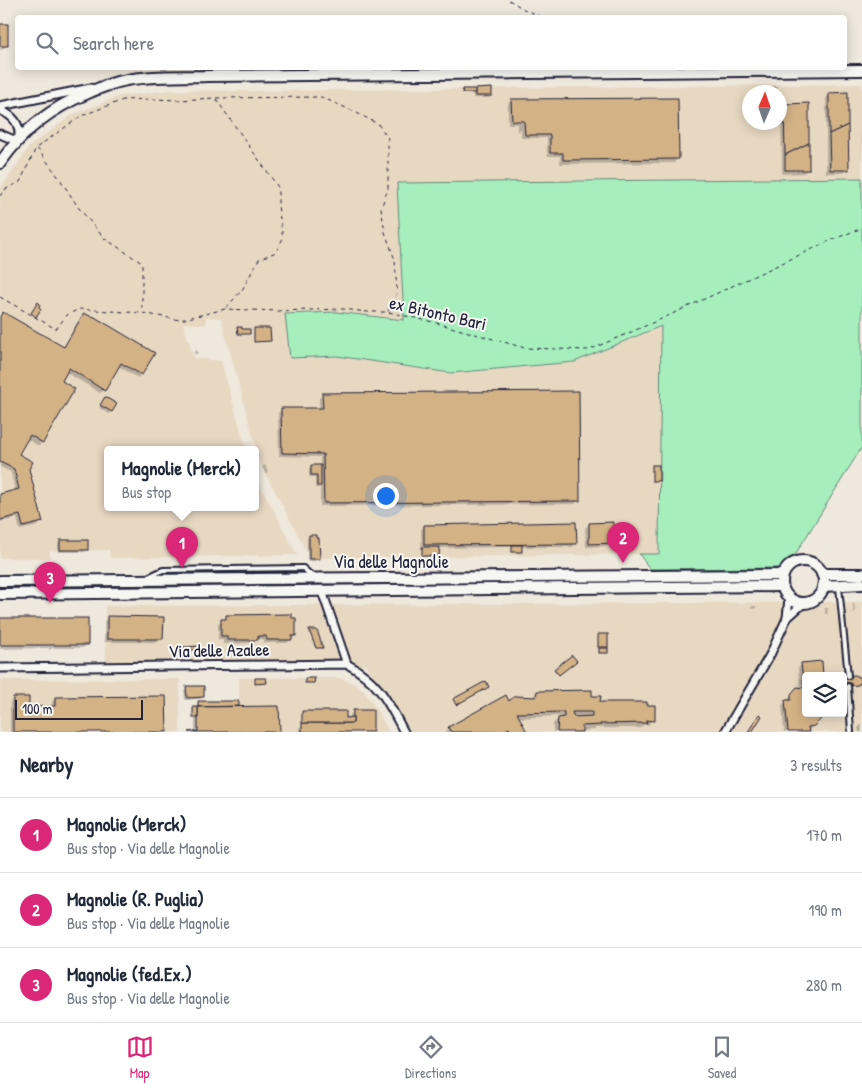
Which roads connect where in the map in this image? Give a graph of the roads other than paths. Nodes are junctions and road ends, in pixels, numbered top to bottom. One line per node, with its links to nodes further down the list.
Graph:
1 (862, 70): 2 (street)
2 (111, 84): 3 (street); 6 (street)
3 (0, 106)
4 (0, 110): 6 (street)
5 (0, 134): 6 (street)
6 (19, 138): 7 (street)
7 (0, 163)
8 (822, 574): 9 (street); 10 (street); 16 (street)
9 (862, 574)
10 (783, 575): 11 (street, Via delle Magnolie); 15 (street)
11 (315, 578): 12 (street, Via delle Magnolie); 17 (street)
12 (0, 581)
13 (862, 584): 14 (street)
14 (838, 585): 16 (street); 24 (lane)
15 (782, 586): 17 (street, Via delle Magnolie); 19 (street)
16 (824, 586): 20 (street)
17 (319, 591): 18 (street, Via delle Magnolie); 22 (street)
18 (0, 594)
19 (789, 598): 20 (street); 21 (street)
20 (804, 603): 21 (street)
21 (787, 618): 27 (street)
22 (347, 664): 23 (street, Via delle Azalee); 26 (street)
23 (0, 668)
24 (848, 676)
25 (848, 686): 28 (lane)
26 (404, 732)
27 (725, 732)
28 (851, 732)

